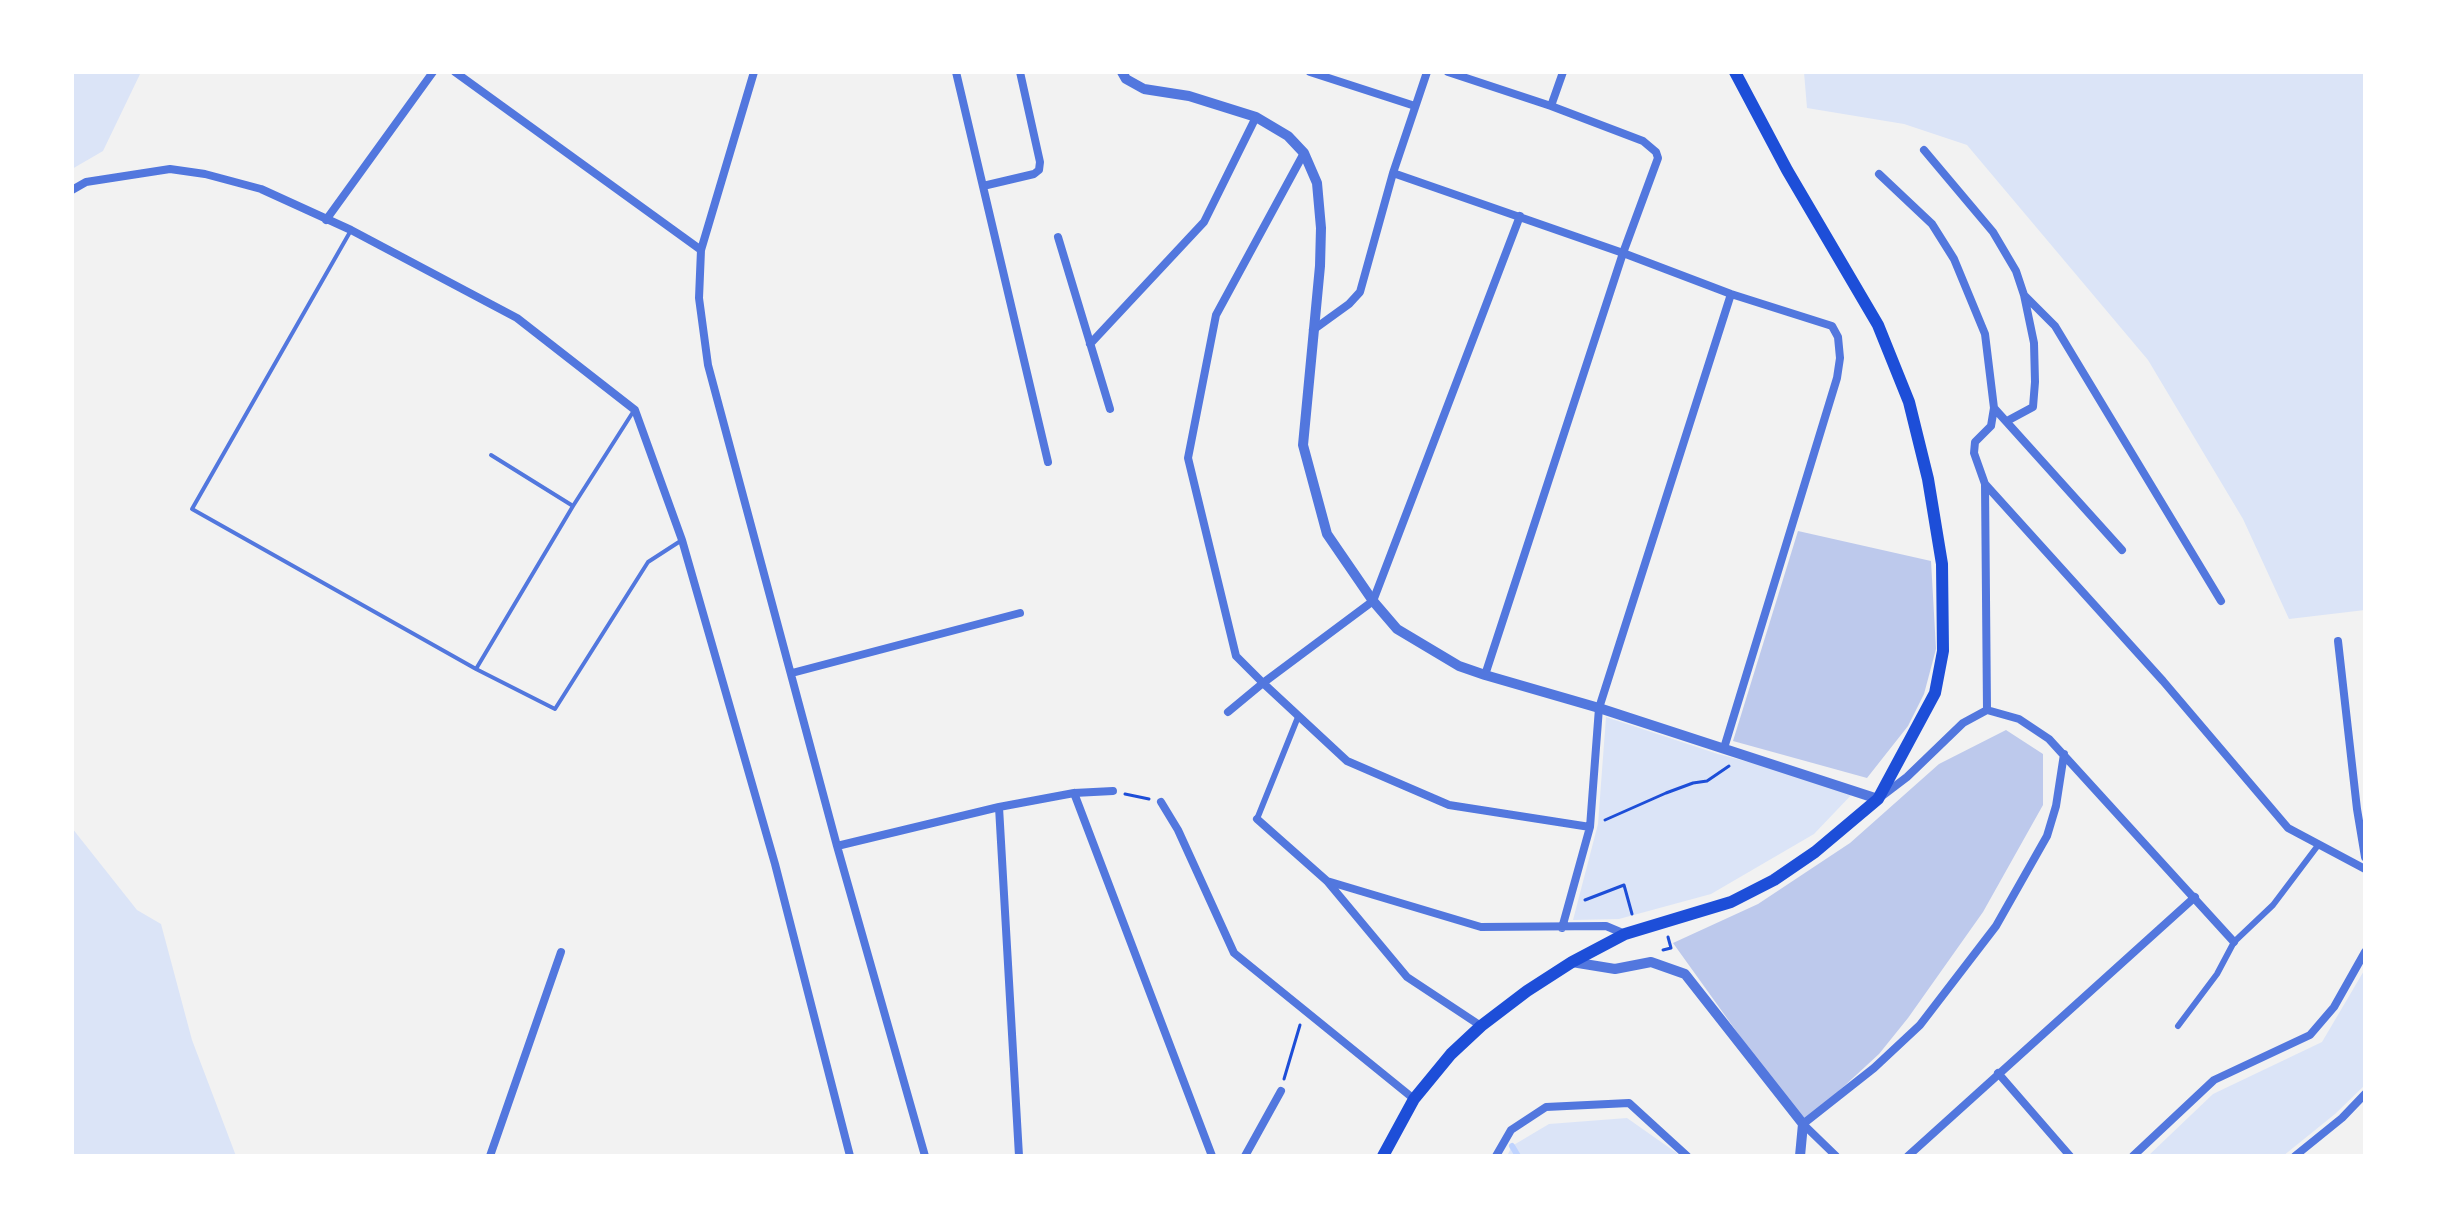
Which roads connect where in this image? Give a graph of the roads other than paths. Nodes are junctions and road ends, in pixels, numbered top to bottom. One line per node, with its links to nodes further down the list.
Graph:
1 (433, 72): 22 (street)
2 (455, 72): 25 (street)
3 (754, 72): 25 (street)
4 (956, 72): 19 (street)
5 (1020, 72): 19 (street)
6 (1122, 72): 14 (street)
7 (1311, 72): 12 (street)
8 (1427, 72): 12 (street)
9 (1448, 72): 13 (street)
10 (1563, 72): 13 (street)
11 (1735, 72): 57 (main road)
12 (1415, 106): 17 (street)
13 (1551, 106): 26 (street)
14 (1256, 117): 16 (street); 30 (street)
15 (1924, 150): 28 (street)
16 (1304, 153): 29 (street); 48 (street)
17 (1393, 173): 21 (street); 29 (street)
18 (1879, 174): 31 (street)
19 (983, 186): 36 (street)
20 (72, 190): 22 (street)
21 (1520, 216): 26 (street); 41 (street)
22 (326, 220): 23 (street)
23 (351, 230): 33 (street); 45 (lane)
24 (1058, 237): 30 (street)
25 (701, 250): 46 (street)
26 (1623, 253): 27 (street); 47 (street)
27 (1731, 294): 49 (street); 53 (street)
28 (2024, 295): 34 (street); 42 (street)
29 (1313, 330): 41 (street)
30 (1090, 344): 32 (street)
31 (1994, 408): 34 (street); 37 (street)
32 (1110, 409)
33 (635, 410): 38 (lane); 39 (street)
34 (2007, 421): 40 (street)
35 (491, 455): 38 (lane)
36 (1048, 462)
37 (1985, 484): 50 (street); 62 (street)
38 (573, 506): 45 (lane)
39 (682, 540): 45 (lane); 82 (street)
40 (2122, 550)
41 (1373, 601): 47 (street); 48 (street)
42 (2221, 601)
43 (1020, 613): 46 (street)
44 (2338, 641): 64 (street)
45 (476, 669)
46 (792, 673): 63 (street)
47 (1485, 675): 49 (street)
48 (1263, 683): 51 (street); 52 (street)
49 (1599, 708): 53 (street); 61 (street)
50 (1987, 710): 54 (street); 57 (street)
51 (1228, 712)
52 (1298, 717): 60 (street); 61 (street)
53 (1724, 748): 57 (street)
54 (2064, 754): 67 (street); 80 (street)
55 (1113, 791): 56 (street)
56 (1074, 793): 59 (street); 85 (street)
57 (1878, 799): 69 (main road)
58 (1161, 802): 79 (street)
59 (999, 807): 63 (street); 84 (street)
60 (1257, 819): 66 (street)
61 (1590, 827): 68 (street)
62 (2319, 844): 65 (street); 70 (street)
63 (837, 846): 83 (street)
64 (2365, 857)
65 (2365, 869)
66 (1327, 881): 68 (street); 74 (street)
67 (2195, 897): 70 (street); 76 (street)
68 (1562, 928): 69 (street)
69 (1625, 934): 73 (main road)
70 (2234, 942): 75 (street)
71 (561, 952): 81 (street)
72 (2365, 952): 94 (street)
73 (1572, 962): 74 (main road); 80 (street)
74 (1481, 1026): 79 (main road)
75 (2178, 1026)
76 (1998, 1073): 92 (street); 93 (street)
77 (1281, 1091): 86 (street)
78 (2365, 1094): 95 (street)
79 (1414, 1099): 87 (main road)
80 (1803, 1124): 90 (street); 91 (street)
81 (490, 1156)
82 (850, 1156)
83 (925, 1156)
84 (1019, 1156)
85 (1212, 1156)
86 (1245, 1156)
87 (1383, 1156)
88 (1496, 1156): 89 (street)
89 (1687, 1156)
90 (1800, 1156)
91 (1836, 1156)
92 (1908, 1156)
93 (2070, 1156)
94 (2133, 1156)
95 (2295, 1156)

